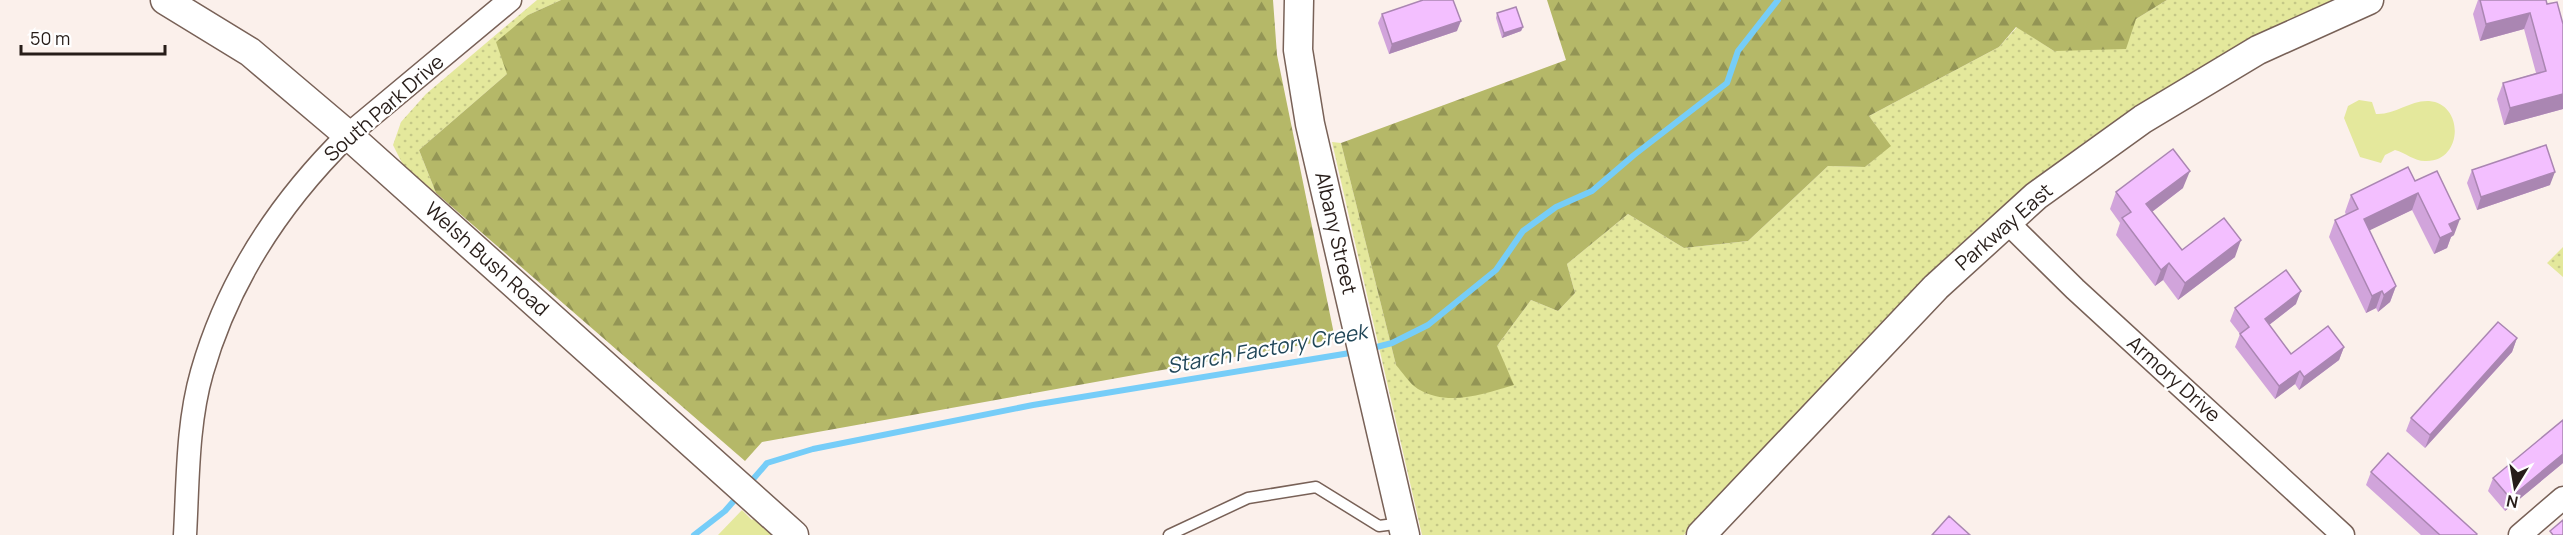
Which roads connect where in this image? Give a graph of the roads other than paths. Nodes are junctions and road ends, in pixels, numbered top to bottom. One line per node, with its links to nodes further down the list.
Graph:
1 (165, 0): 5 (street, Welsh Bush Road)
2 (510, 0): 5 (street, South Park Drive)
3 (1299, 0): 8 (street, Albany Street)
4 (2369, 0): 6 (street, Parkway East)
5 (348, 135): 9 (street, South Park Drive); 10 (street, Welsh Bush Road)
6 (2006, 221): 12 (street, Parkway East); 13 (street, Armory Drive)
7 (2563, 498): 14 (street)
8 (1404, 529): 11 (lane)
9 (184, 535)
10 (794, 535)
11 (1169, 535)
12 (1701, 535)
13 (2343, 535)
14 (2520, 535)

